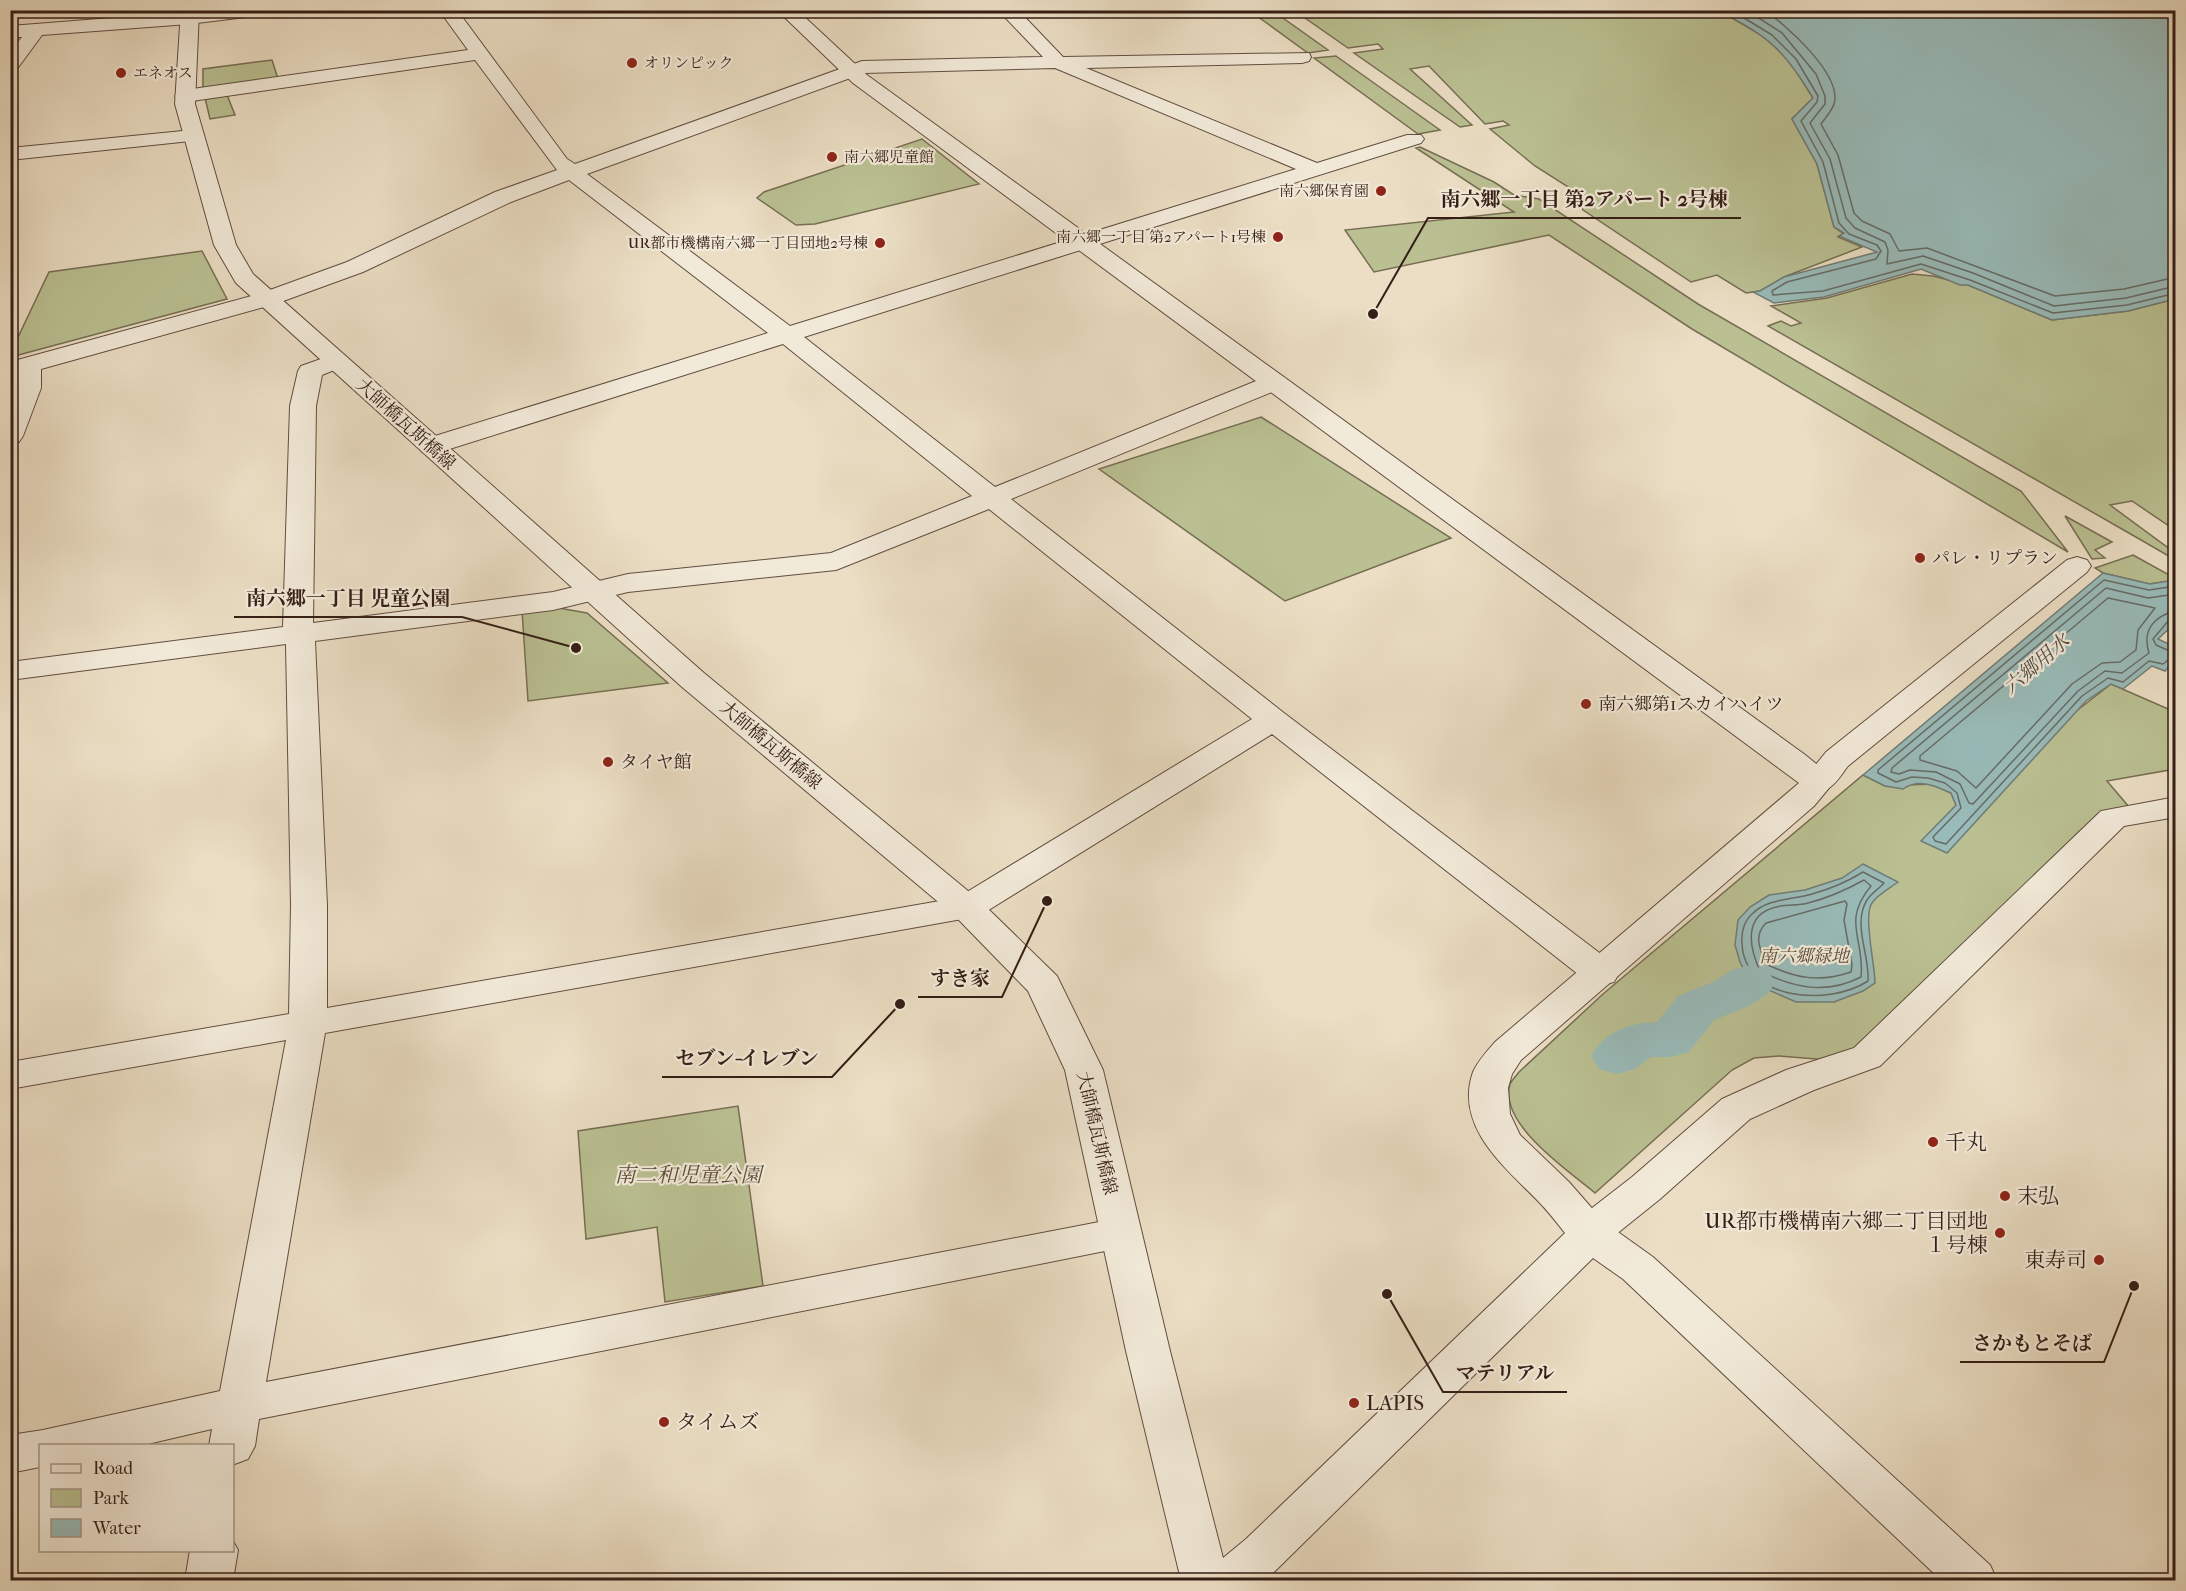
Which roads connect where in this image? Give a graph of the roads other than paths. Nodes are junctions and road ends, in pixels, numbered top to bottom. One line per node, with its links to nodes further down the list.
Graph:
1 (262, 10): 5 (street)
2 (448, 10): 8 (street)
3 (786, 10): 12 (street)
4 (1007, 10): 10 (street)
5 (189, 15): 6 (street); 13 (street, 大師橋瓦斯橋線)
6 (37, 30): 7 (street); 11 (street)
7 (10, 32)
8 (479, 54): 13 (street); 18 (street)
9 (1302, 57): 10 (street)
10 (1059, 63): 12 (street); 17 (street)
11 (10, 65)
12 (850, 72): 18 (street); 19 (street)
13 (186, 96): 14 (street, 大師橋瓦斯橋線)
14 (193, 136): 16 (street); 20 (street, 大師橋瓦斯橋線)
15 (1414, 139): 17 (street)
16 (10, 154)
17 (1316, 170): 19 (street)
18 (573, 172): 20 (street); 21 (street)
19 (1082, 243): 21 (street); 24 (street)
20 (267, 299): 22 (street, 大師橋瓦斯橋線); 23 (street)
21 (785, 334): 26 (street); 27 (street)
22 (335, 361): 26 (street, 大師橋瓦斯橋線); 30 (street)
23 (20, 367): 25 (street)
24 (1275, 382): 27 (street); 33 (street)
25 (10, 436)
26 (431, 446): 29 (street, 大師橋瓦斯橋線)
27 (990, 498): 29 (street); 32 (street)
28 (2077, 566): 33 (street)
29 (592, 590): 30 (street); 35 (street, 大師橋瓦斯橋線)
30 (298, 633): 31 (street); 37 (street)
31 (10, 671)
32 (1273, 720): 35 (street); 36 (street)
33 (1818, 782): 36 (street)
34 (2175, 807): 39 (street)
35 (967, 908): 37 (street); 40 (street, 大師橋瓦斯橋線)
36 (1601, 973): 39 (street)
37 (308, 1022): 38 (street); 41 (street)
38 (10, 1076)
39 (1588, 1233): 48 (street); 49 (street)
40 (1120, 1234): 41 (street); 47 (street, 大師橋瓦斯橋線)
41 (235, 1425): 42 (street)
42 (69, 1444)
43 (39, 1448): 44 (street)
44 (10, 1454)
45 (214, 1552): 46 (street)
46 (209, 1581)
47 (1205, 1581)
48 (1232, 1581)
49 (1973, 1581)

